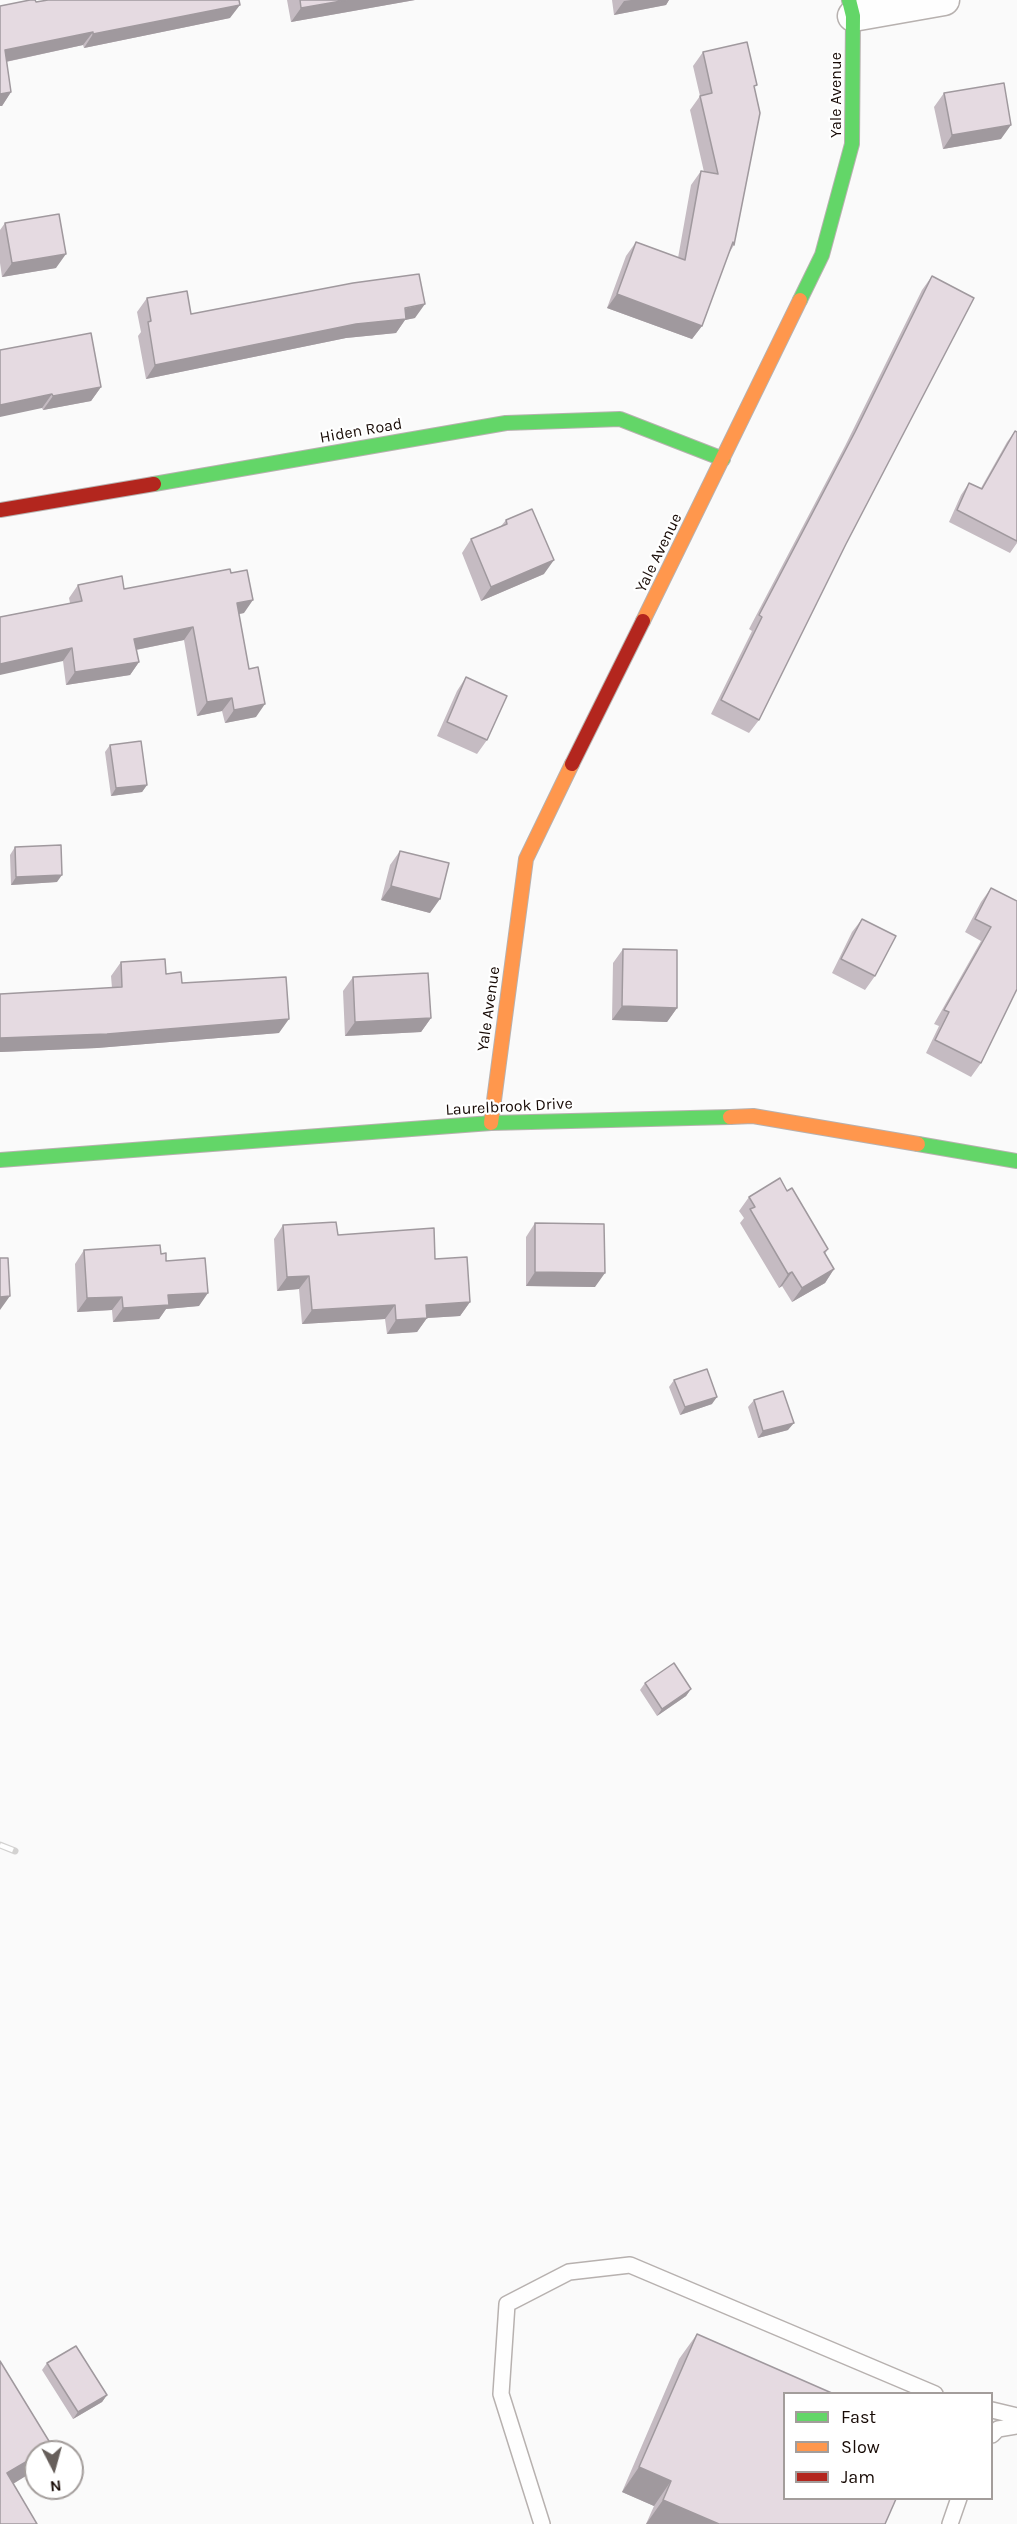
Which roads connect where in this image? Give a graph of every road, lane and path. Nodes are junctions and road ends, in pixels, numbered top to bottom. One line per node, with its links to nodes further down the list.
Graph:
1 (944, 0): 2 (street)
2 (850, 8): 3 (street, Yale Avenue)
3 (723, 459): 4 (street, Hiden Road); 5 (street, Yale Avenue)
4 (0, 510)
5 (491, 1123): 6 (street, Laurelbrook Drive); 7 (street, Laurelbrook Drive)
6 (0, 1160)
7 (1017, 1161)
8 (930, 2392): 14 (lane)
9 (993, 2410): 10 (lane)
10 (1017, 2416)
11 (1017, 2426): 12 (lane)
12 (993, 2434)
13 (959, 2500): 15 (lane)
14 (542, 2524)
15 (950, 2524)

